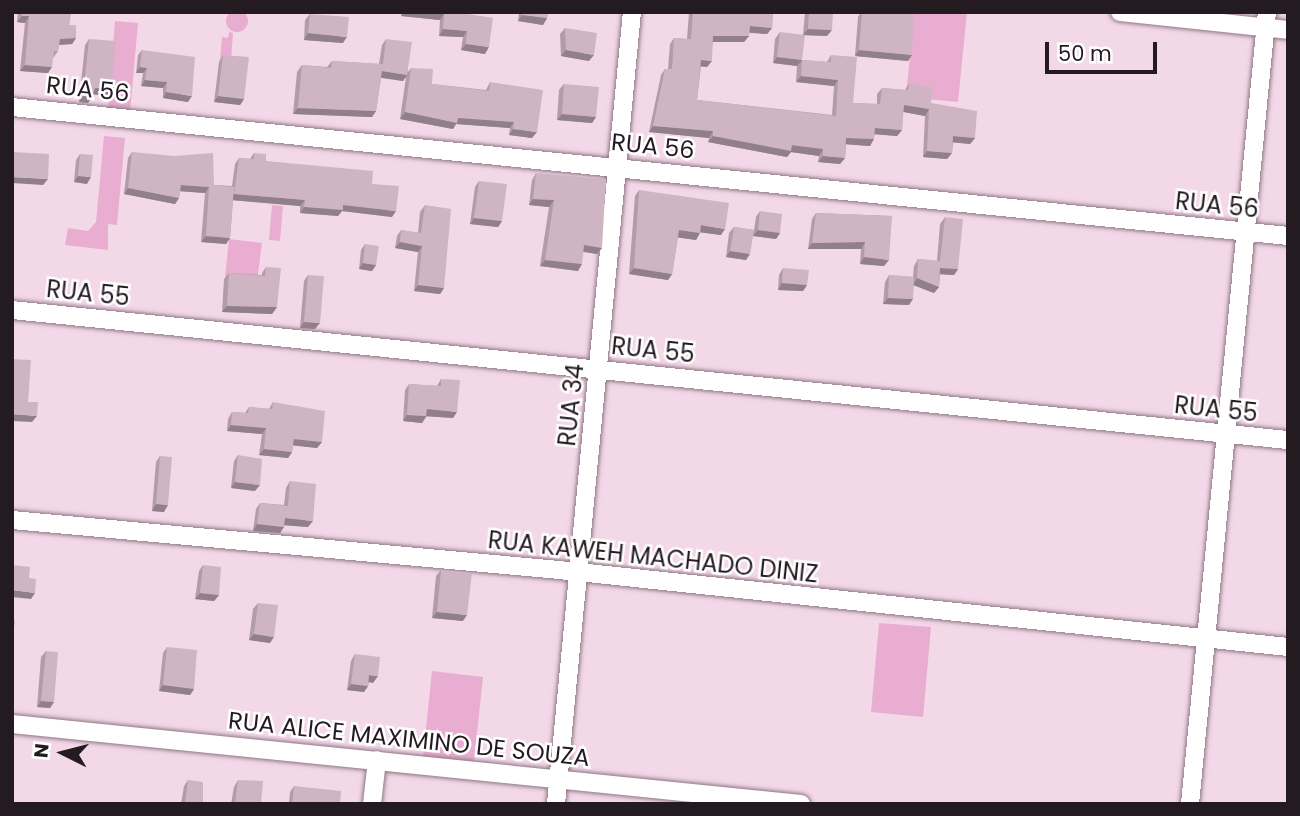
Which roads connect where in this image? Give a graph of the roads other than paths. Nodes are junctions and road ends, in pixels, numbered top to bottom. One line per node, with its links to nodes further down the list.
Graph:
1 (632, 12): 6 (street, RUA 34)
2 (1120, 12): 3 (street)
3 (1266, 20): 4 (street); 7 (street)
4 (1288, 30)
5 (12, 107): 6 (street, RUA 56)
6 (617, 166): 7 (street, RUA 56); 10 (street, RUA 34)
7 (1243, 232): 8 (street, RUA 56); 11 (street)
8 (1288, 236)
9 (12, 310): 10 (street, RUA 55)
10 (600, 370): 11 (street, RUA 55); 14 (street, RUA 34)
11 (1224, 435): 12 (street, RUA 55); 15 (street)
12 (1288, 440)
13 (12, 520): 14 (street, RUA KAWEH MACHADO DINIZ)
14 (577, 573): 15 (street, RUA KAWEH MACHADO DINIZ); 19 (street, RUA 34)
15 (1207, 640): 16 (street, RUA KAWEH MACHADO DINIZ); 23 (street)
16 (1288, 647)
17 (12, 724): 18 (street, RUA ALICE MAXIMINO DE SOUZA)
18 (377, 760): 19 (street, RUA ALICE MAXIMINO DE SOUZA); 20 (street)
19 (559, 778): 21 (street, RUA 34); 22 (street, RUA ALICE MAXIMINO DE SOUZA)
20 (372, 804)
21 (556, 804)
22 (801, 804)
23 (1191, 804)

